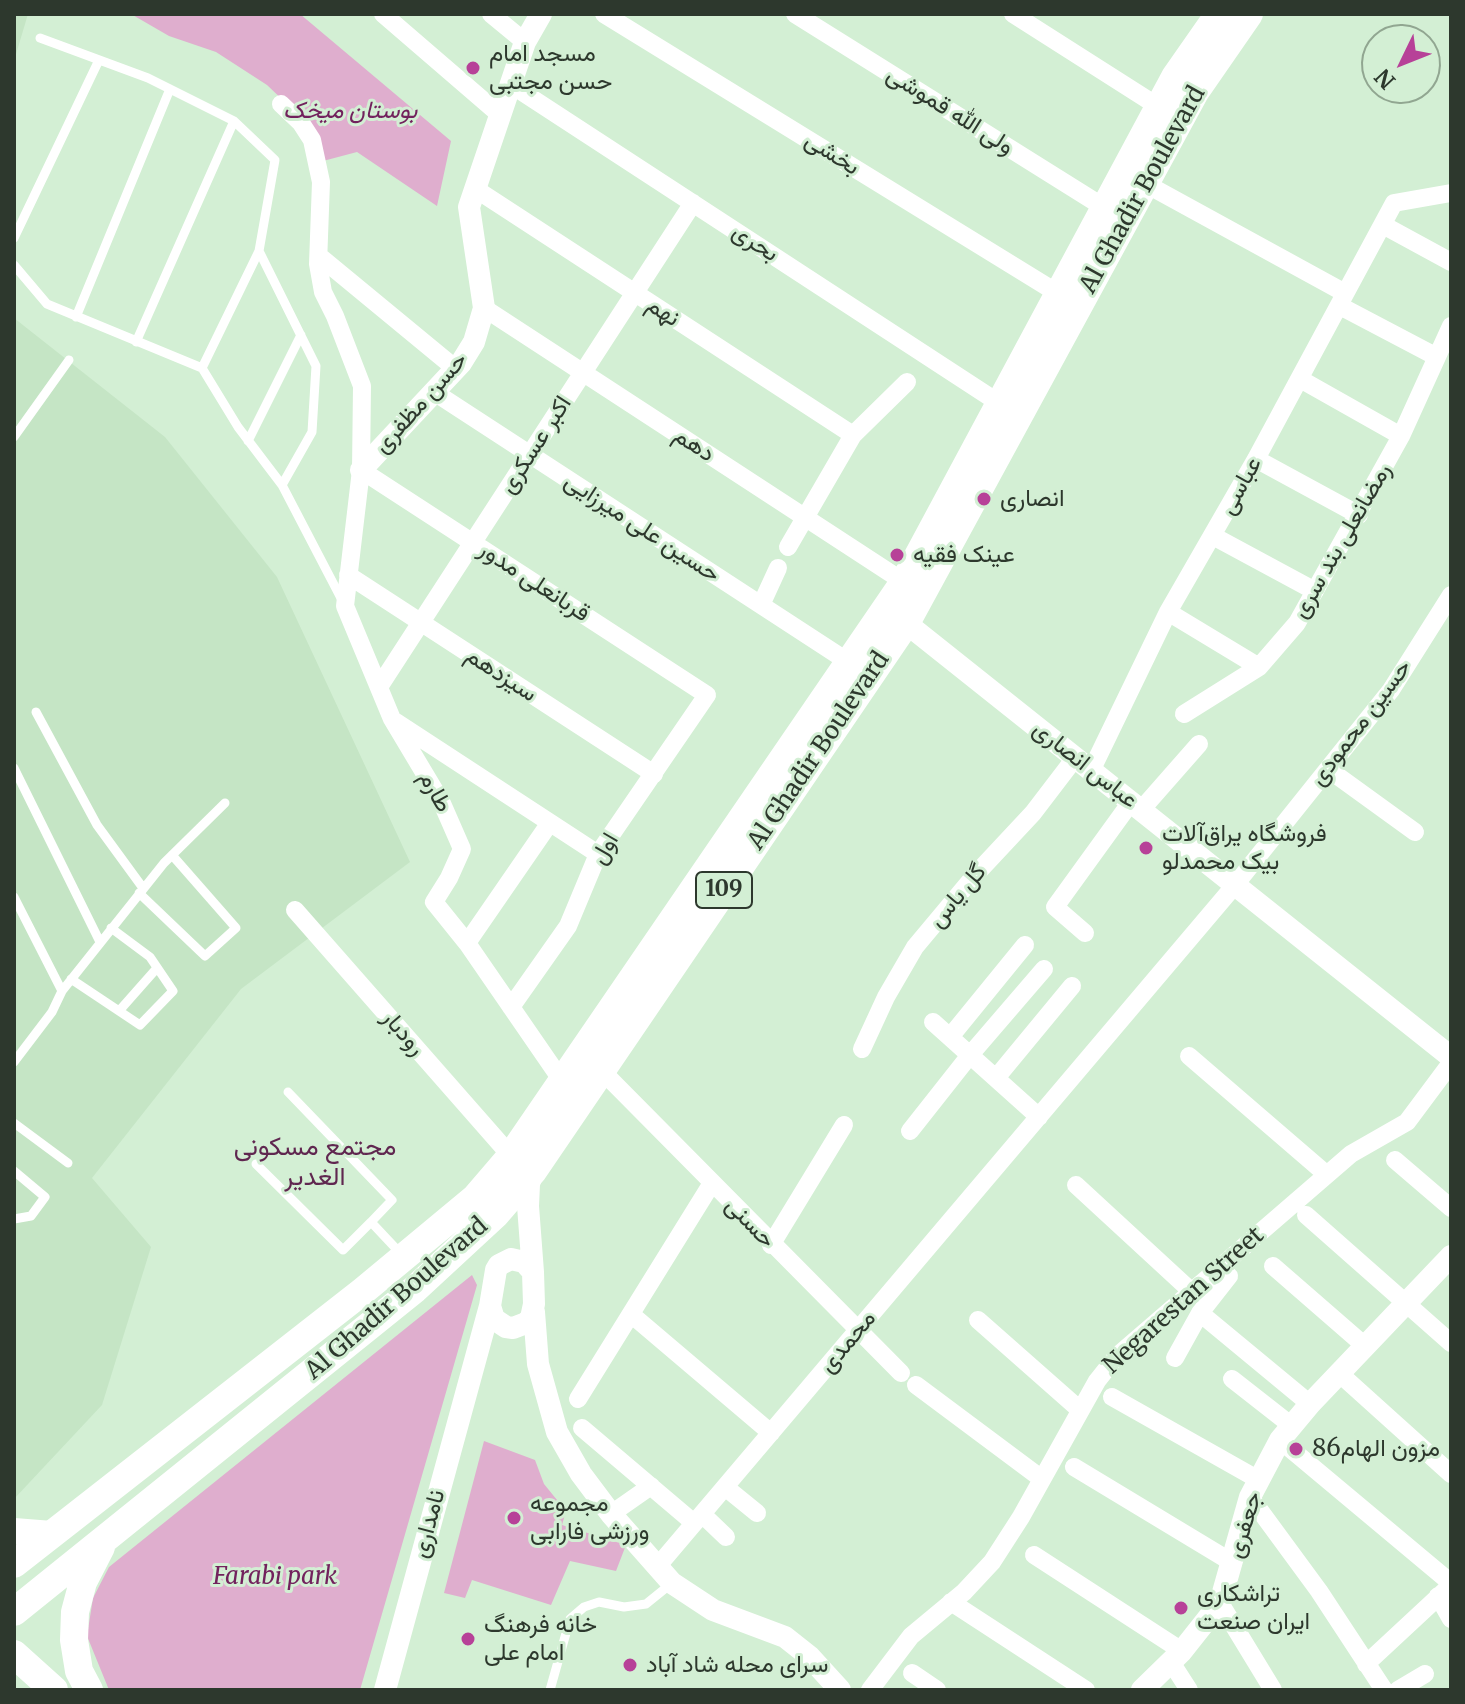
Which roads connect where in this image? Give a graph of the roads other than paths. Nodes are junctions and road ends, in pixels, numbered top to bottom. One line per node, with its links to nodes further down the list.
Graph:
1 (383, 14): 16 (street)
2 (491, 14): 10 (street)
3 (541, 14): 10 (street, حسن مظفری)
4 (604, 14): 30 (street, بخشی)
5 (795, 14): 22 (street, ولی الله قموشی)
6 (1013, 14): 15 (street)
7 (1219, 14): 15 (main road, Al Ghadir Boulevard / 109)
8 (1249, 14): 18 (main road, Al Ghadir Boulevard / 109)
9 (40, 38): 11 (lane)
10 (525, 42): 12 (street, حسن مظفری)
11 (99, 60): 13 (lane); 24 (lane)
12 (510, 84): 16 (street, حسن مظفری); 21 (street, بحری)
13 (170, 89): 17 (lane); 33 (lane)
14 (281, 104): 26 (street, طارم)
15 (1159, 107): 22 (main road, Al Ghadir Boulevard / 109)
16 (499, 114): 19 (street, حسن مظفری)
17 (234, 121): 25 (lane); 36 (lane)
18 (1146, 184): 31 (street); 68 (main road, Al Ghadir Boulevard / 109)
19 (474, 188): 29 (street, نهم); 32 (street, حسن مظفری)
20 (1451, 193): 23 (street, عباسی)
21 (693, 203): 29 (street, اکبر عسکری); 45 (street, بحری)
22 (1105, 208): 30 (main road, Al Ghadir Boulevard / 109)
23 (1383, 225): 27 (street); 31 (street, عباسی)
24 (14, 238)
25 (259, 251): 35 (lane); 39 (lane)
26 (319, 256): 40 (street); 52 (street, طارم)
27 (1451, 262)
28 (14, 265): 33 (lane)
29 (635, 293): 41 (street, اکبر عسکری); 46 (street, نهم)
30 (1059, 294): 45 (main road, Al Ghadir Boulevard / 109)
31 (1342, 300): 37 (street); 42 (street, عباسی)
32 (484, 308): 40 (street, حسن مظفری); 41 (street, دهم)
33 (76, 317): 36 (lane)
34 (1451, 326): 37 (street, رمضانعلی بند سری)
35 (301, 335): 49 (lane); 53 (lane)
36 (136, 342): 39 (lane)
37 (1437, 357): 47 (street, رمضانعلی بند سری)
38 (69, 360): 48 (lane)
39 (202, 368): 49 (lane)
40 (456, 369): 44 (street, حسن مظفری)
41 (583, 372): 50 (street, اکبر عسکری); 55 (street, دهم)
42 (1300, 379): 47 (street); 51 (street, عباسی)
43 (907, 382): 46 (street)
44 (434, 392): 50 (street, حسین علی میرزایی); 52 (street, حسن مظفری)
45 (999, 403): 61 (main road, Al Ghadir Boulevard / 109)
46 (853, 435): 55 (street)
47 (1401, 436): 54 (street, رمضانعلی بند سری)
48 (14, 437)
49 (248, 441): 53 (lane)
50 (530, 454): 57 (street, اکبر عسکری); 64 (street, حسین علی میرزایی)
51 (1256, 459): 54 (street); 56 (street, عباسی)
52 (361, 470): 57 (street, قربانعلی مدور); 60 (street, طارم)
53 (282, 485): 65 (lane)
54 (1359, 515): 62 (street, رمضانعلی بند سری)
55 (806, 518): 58 (street); 61 (street, دهم)
56 (1213, 536): 62 (street); 66 (street, عباسی)
57 (473, 542): 67 (street, اکبر عسکری); 72 (street, قربانعلی مدور)
58 (788, 547)
59 (778, 568): 64 (street)
60 (348, 575): 65 (street, طارم); 67 (street, سیزدهم)
61 (904, 582): 69 (main road, Al Ghadir Boulevard / 109)
62 (1315, 591): 70 (street, رمضانعلی بند سری)
63 (1451, 595): 79 (street, حسین محمودی)
64 (761, 605): 69 (street, حسین علی میرزایی)
65 (345, 606): 71 (street, طارم)
66 (1168, 612): 70 (street); 77 (street, عباسی)
67 (421, 623): 71 (street, اکبر عسکری); 80 (street, سیزدهم)
68 (906, 623): 77 (street, عباس انصاری); 110 (main road, Al Ghadir Boulevard / 109)
69 (850, 663): 112 (main road, Al Ghadir Boulevard / 109)
70 (1259, 667): 74 (street, رمضانعلی بند سری)
71 (379, 687): 75 (street, طارم)
72 (707, 695): 80 (street, اول)
73 (36, 712): 88 (lane)
74 (1184, 714)
75 (392, 719): 83 (street); 94 (street, طارم)
76 (1199, 744): 82 (street)
77 (1083, 764): 82 (street, عباس انصاری); 105 (street, گل یاس)
78 (14, 768): 93 (lane)
79 (1328, 769): 84 (street); 87 (street, حسین محمودی)
80 (654, 774): 85 (street, اول)
81 (225, 803): 86 (lane)
82 (1136, 806): 87 (street, عباس انصاری); 92 (street)
83 (549, 824): 85 (street); 94 (street)
84 (1415, 832)
85 (598, 854): 101 (street, اول)
86 (172, 855): 88 (lane); 88 (lane)
87 (1235, 885): 108 (street, عباس انصاری); 114 (street, محمدی)
88 (141, 891): 91 (lane)
89 (14, 897): 100 (lane)
90 (295, 910): 121 (street, رودبار)
91 (111, 928): 93 (lane); 96 (lane)
92 (1085, 933)
93 (100, 942): 98 (lane)
94 (467, 943): 101 (street, طارم)
95 (1025, 945): 104 (street)
96 (157, 968): 102 (lane); 102 (lane)
97 (1044, 969): 106 (street)
98 (71, 979): 100 (lane); 102 (lane)
99 (1072, 986): 111 (street)
100 (62, 991): 109 (lane)
101 (511, 1007): 112 (street, طارم)
102 (119, 1011)
103 (933, 1022): 104 (street)
104 (950, 1037): 106 (street)
105 (862, 1049)
106 (970, 1055): 111 (street); 117 (street)
107 (1189, 1056): 123 (street)
108 (1451, 1060): 123 (street, Negarestan Street)
109 (14, 1062)
110 (601, 1070): 121 (main road, Al Ghadir Boulevard / 109); 124 (street, حسنی)
111 (996, 1078): 114 (street)
112 (562, 1081): 121 (main road, Al Ghadir Boulevard / 109)
113 (288, 1092): 129 (lane)
114 (1039, 1117): 146 (street, محمدی)
115 (14, 1123): 119 (lane)
116 (844, 1125): 130 (street)
117 (910, 1131)
118 (1395, 1160): 126 (street)
119 (68, 1163)
120 (256, 1164): 129 (lane)
121 (522, 1164): 131 (main road, Al Ghadir Boulevard / 109); 133 (main road, Al Ghadir Boulevard / 109); 136 (street)
122 (14, 1171): 128 (lane)
123 (1326, 1174): 138 (street, Negarestan Street)
124 (712, 1183): 130 (street, حسنی); 143 (street)
125 (1076, 1185): 138 (street)
126 (1451, 1208)
127 (1306, 1215): 139 (street)
128 (14, 1219)
129 (371, 1222): 133 (lane)
130 (771, 1245): 146 (street, حسنی)
131 (462, 1247): 135 (street); 174 (main road, Al Ghadir Boulevard / 109)
132 (1451, 1256): 139 (street, جعفری)
133 (404, 1257): 173 (main road, Al Ghadir Boulevard / 109)
134 (1273, 1266): 148 (street)
135 (496, 1270): 136 (street); 140 (street)
136 (533, 1272): 141 (street)
137 (1229, 1276): 142 (street)
138 (1191, 1291): 159 (street, Negarestan Street)
139 (1405, 1304): 147 (street); 148 (street, جعفری)
140 (490, 1306): 145 (street); 149 (street, نامداری)
141 (534, 1312): 145 (street); 151 (street)
142 (1200, 1313): 150 (street); 158 (street)
143 (632, 1315): 157 (street); 161 (street)
144 (978, 1320): 159 (street)
145 (513, 1328): 149 (street); 151 (street)
146 (858, 1330): 152 (street, حسنی); 161 (street, محمدی)
147 (1451, 1343)
148 (1365, 1346): 153 (street, جعفری)
149 (475, 1358): 192 (street, نامداری)
150 (1175, 1358)
151 (538, 1364): 170 (street)
152 (901, 1373)
153 (1340, 1374): 158 (street, جعفری); 164 (street)
154 (1232, 1379): 162 (street)
155 (916, 1385): 165 (street)
156 (1112, 1397): 168 (street)
157 (578, 1399)
158 (1310, 1404): 162 (street, جعفری)
159 (1080, 1410): 165 (street, Negarestan Street)
160 (582, 1428): 166 (street)
161 (771, 1433): 167 (street, محمدی)
162 (1286, 1433): 168 (street, جعفری); 180 (street)
163 (1074, 1467): 177 (street)
164 (1451, 1474)
165 (1042, 1479): 182 (street, Negarestan Street)
166 (651, 1486): 170 (street); 171 (street)
167 (725, 1487): 169 (street); 171 (street, محمدی)
168 (1254, 1488): 177 (street, جعفری); 187 (street)
169 (757, 1513)
170 (611, 1514): 179 (street)
171 (698, 1518): 175 (street); 179 (street, محمدی)
172 (14, 1531): 173 (main road)
173 (52, 1534): 178 (main road, Al Ghadir Boulevard / 109)
174 (107, 1536): 181 (main road, Al Ghadir Boulevard / 109); 191 (main road)
175 (726, 1537)
176 (1034, 1555): 186 (street)
177 (1233, 1563): 183 (street, جعفری)
178 (14, 1564)
179 (665, 1575): 193 (lane); 194 (street)
180 (1447, 1588): 184 (street); 187 (street)
181 (18, 1602)
182 (951, 1602): 195 (street, Negarestan Street); 197 (street)
183 (1220, 1603): 186 (street, جعفری); 200 (street)
184 (1451, 1619)
185 (14, 1654): 190 (main road)
186 (1177, 1656): 198 (street, جعفری); 199 (street)
187 (1366, 1664): 201 (street)
188 (912, 1673): 196 (street)
189 (1425, 1674): 202 (street)
190 (54, 1690)
191 (89, 1690)
192 (385, 1690)
193 (550, 1690)
194 (840, 1690)
195 (870, 1690)
196 (937, 1690)
197 (1086, 1690)
198 (1142, 1690)
199 (1189, 1690)
200 (1273, 1690)
201 (1384, 1690)
202 (1398, 1690)

